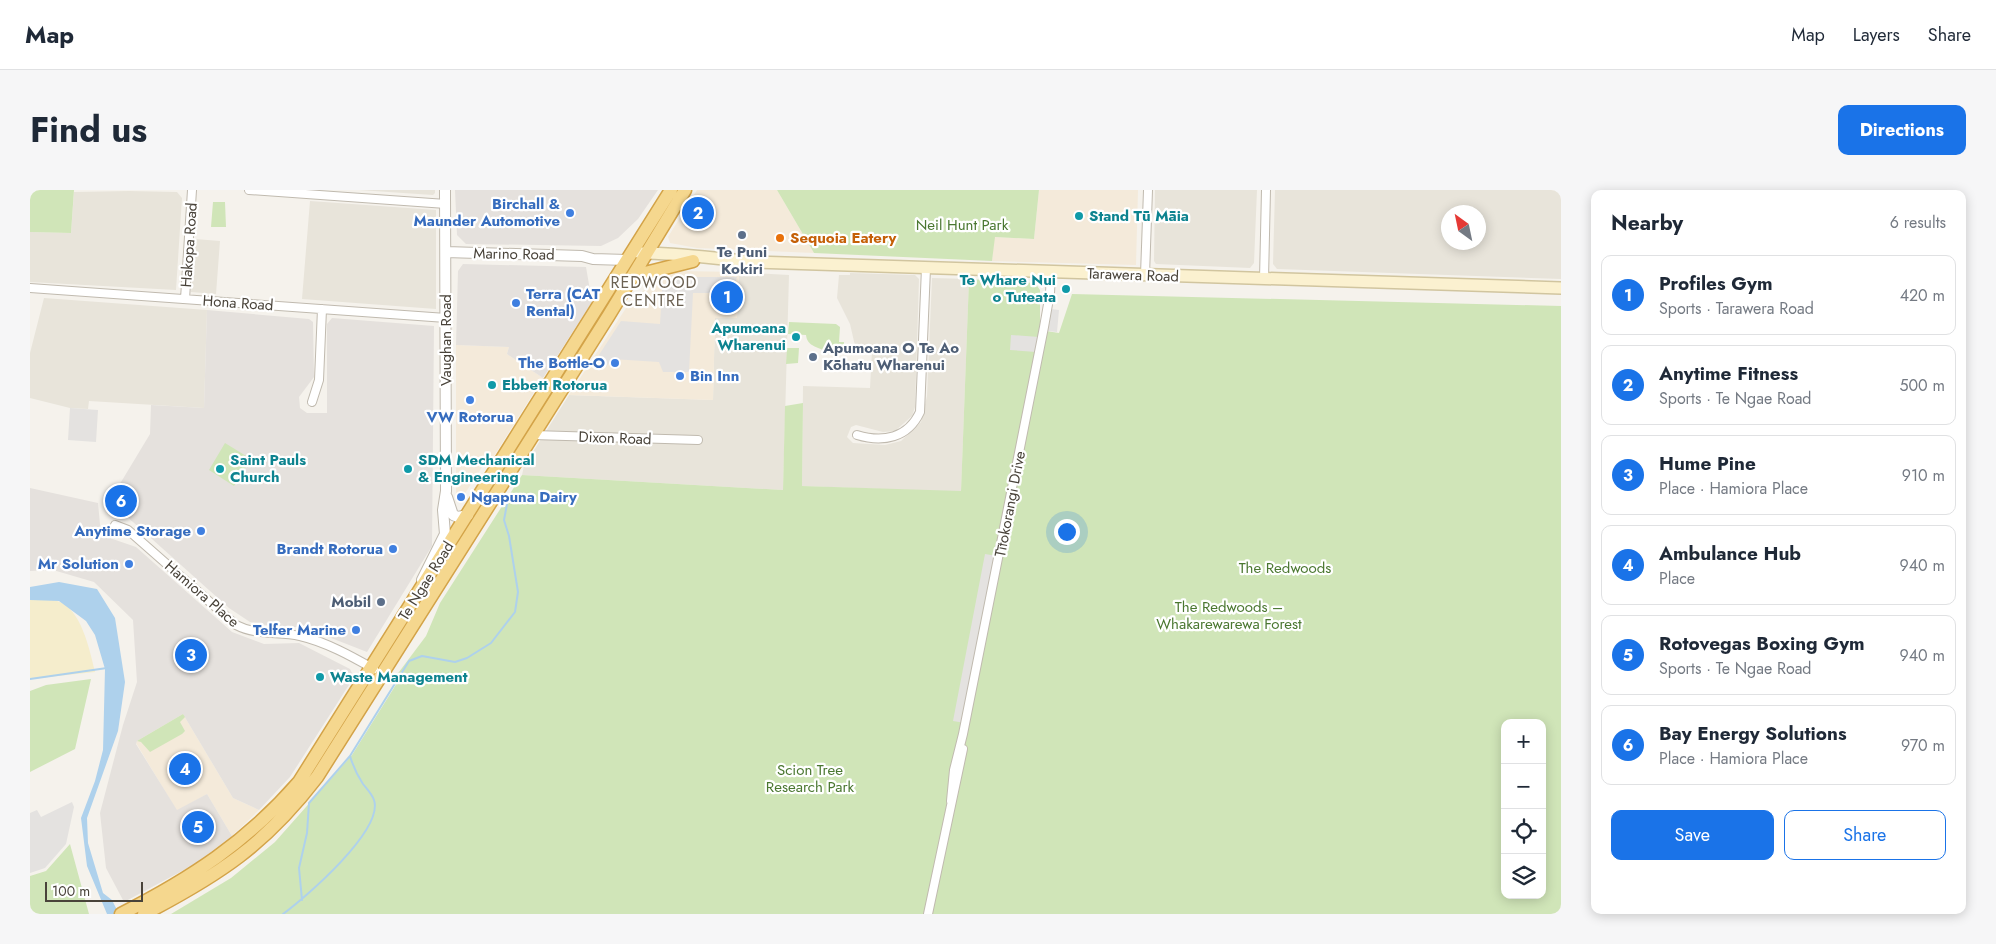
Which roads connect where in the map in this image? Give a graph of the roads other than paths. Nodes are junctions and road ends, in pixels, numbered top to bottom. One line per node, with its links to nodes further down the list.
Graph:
1 (192, 190): 21 (street, Hakopa Road)
2 (249, 190): 8 (street)
3 (445, 190): 9 (street, Vaughan Road)
4 (671, 190): 11 (highway, Te Ngae Road)
5 (685, 190): 12 (highway, Te Ngae Road)
6 (1148, 190): 16 (street)
7 (1266, 190): 18 (street)
8 (330, 193): 9 (street)
9 (446, 204): 10 (street, Vaughan Road)
10 (446, 252): 11 (street, Marino Road); 23 (street, Vaughan Road)
11 (628, 256): 12 (main road, Tarawera Road); 29 (highway, Te Ngae Road)
12 (645, 256): 13 (main road, Tarawera Road); 17 (highway, Te Ngae Road)
13 (699, 260): 14 (main road, Tarawera Road); 17 (highway)
14 (926, 268): 15 (main road, Tarawera Road); 26 (street)
15 (1051, 273): 16 (main road, Tarawera Road); 37 (street, Tītokorangi Drive)
16 (1145, 275): 18 (main road, Tarawera Road)
17 (633, 276): 25 (highway, Te Ngae Road)
18 (1264, 279): 20 (main road, Tarawera Road)
19 (30, 288): 21 (street, Hona Road)
20 (1561, 288)
21 (185, 299): 22 (street, Hona Road)
22 (322, 310): 23 (street, Hona Road); 24 (street)
23 (446, 318): 28 (street, Vaughan Road)
24 (312, 402)
25 (533, 435): 27 (street, Dixon Road); 32 (highway, Te Ngae Road)
26 (857, 435)
27 (698, 440)
28 (446, 491): 29 (street, Vaughan Road); 31 (street, Vaughan Road)
29 (468, 515): 31 (highway, Te Ngae Road)
30 (115, 525): 32 (street, Hamiora Place)
31 (419, 592): 32 (highway, Te Ngae Road)
32 (377, 671): 33 (highway, Te Ngae Road); 34 (highway, Te Ngae Road)
33 (193, 874): 34 (highway); 35 (highway, Te Ngae Road)
34 (208, 879): 35 (highway, Te Ngae Road)
35 (139, 911): 36 (highway, Te Ngae Road)
36 (121, 914)
37 (928, 914)

